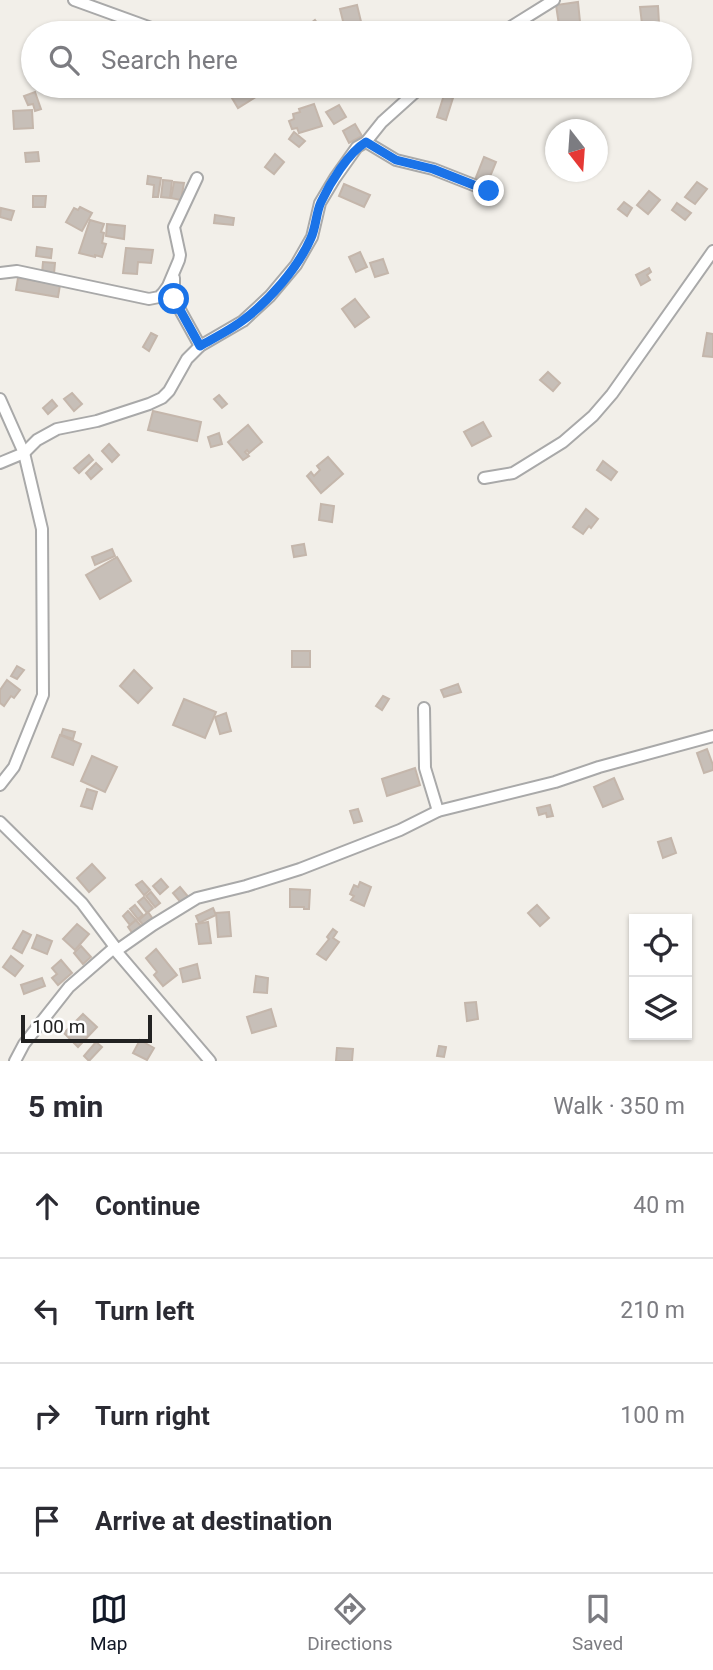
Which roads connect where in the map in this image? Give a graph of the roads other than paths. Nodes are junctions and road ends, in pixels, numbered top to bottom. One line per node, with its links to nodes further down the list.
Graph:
1 (74, 0): 3 (street)
2 (554, 0): 4 (street)
3 (132, 21)
4 (520, 21)
5 (409, 98): 6 (street)
6 (366, 142): 8 (street); 12 (street)
7 (197, 178): 10 (street)
8 (489, 191)
9 (713, 251): 16 (street)
10 (174, 272): 11 (street); 12 (street)
11 (0, 273)
12 (200, 346): 14 (street)
13 (0, 399): 14 (street)
14 (24, 453): 15 (street); 19 (street)
15 (0, 463)
16 (484, 478)
17 (424, 708): 20 (street)
18 (713, 736): 20 (street)
19 (0, 785)
20 (438, 811): 22 (street)
21 (0, 822): 22 (street)
22 (116, 949): 23 (street); 24 (street)
23 (15, 1061)
24 (210, 1061)

